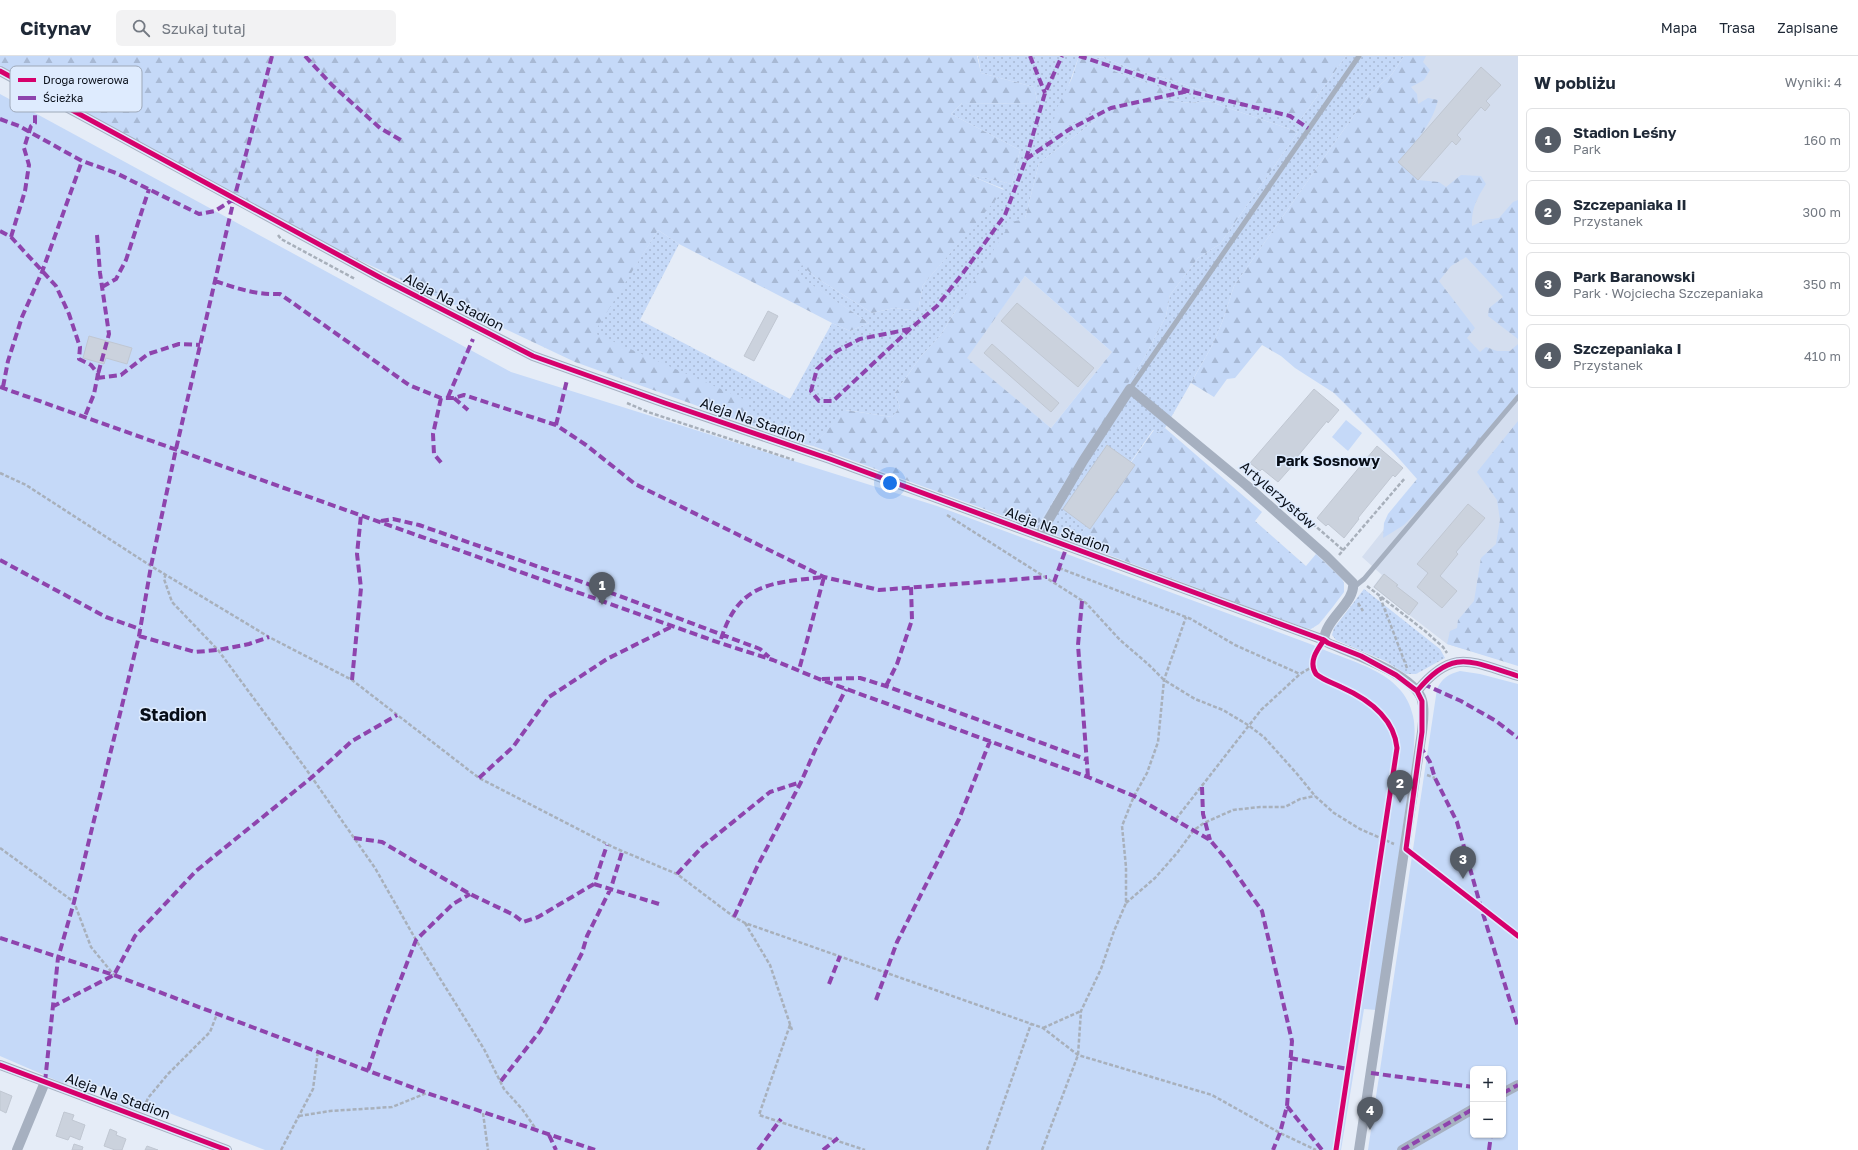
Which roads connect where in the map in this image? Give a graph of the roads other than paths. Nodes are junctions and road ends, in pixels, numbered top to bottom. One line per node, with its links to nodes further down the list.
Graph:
1 (1359, 56): 5 (lane)
2 (0, 71): 3 (street, Aleja Na Stadion)
3 (10, 76)
4 (75, 112): 7 (street, Aleja Na Stadion)
5 (1130, 389): 7 (street); 8 (street, Artylerzystów)
6 (1518, 398): 8 (lane)
7 (1039, 536): 9 (street, Aleja Na Stadion)
8 (1356, 584): 9 (street)
9 (1324, 640): 11 (street, Aleja Na Stadion)
10 (1518, 676): 11 (street)
11 (1417, 691): 19 (street)
12 (0, 1065): 13 (street, Aleja Na Stadion)
13 (45, 1082): 17 (street); 18 (street, Aleja Na Stadion)
14 (1518, 1085): 15 (street)
15 (1506, 1091)
16 (1470, 1111): 20 (street)
17 (17, 1150)
18 (227, 1150)
19 (1359, 1150)
20 (1402, 1150)

